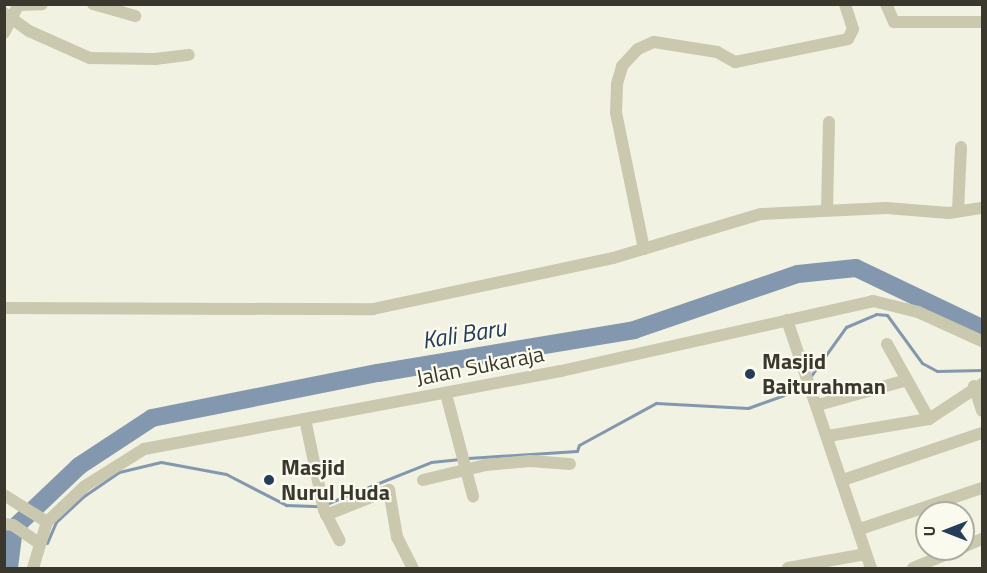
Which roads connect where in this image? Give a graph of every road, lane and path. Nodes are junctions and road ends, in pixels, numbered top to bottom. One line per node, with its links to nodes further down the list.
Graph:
1 (42, 4): 5 (street)
2 (93, 4): 6 (street)
3 (845, 4): 15 (street)
4 (886, 4): 7 (street)
5 (14, 9): 8 (street); 9 (street)
6 (135, 16)
7 (982, 22)
8 (4, 33)
9 (189, 55)
10 (829, 122): 13 (street)
11 (961, 147): 14 (street)
12 (982, 208): 14 (street)
13 (827, 210): 14 (street); 15 (street)
14 (958, 211)
15 (644, 249): 16 (street)
16 (4, 308)
17 (787, 320): 18 (street, Jalan Sukaraja); 22 (street, Jalan Sukaraja); 23 (street)
18 (982, 341)
19 (887, 344): 20 (street)
20 (907, 380): 23 (street); 26 (street)
21 (978, 385): 24 (street); 26 (street)
22 (446, 394): 25 (street, Jalan Sukaraja); 29 (street)
23 (818, 405): 28 (street)
24 (982, 411)
25 (304, 419): 36 (street); 37 (street, Jalan Sukaraja)
26 (929, 419): 28 (street)
27 (982, 433): 32 (street)
28 (828, 436): 32 (street)
29 (464, 462): 30 (street); 31 (street); 35 (street)
30 (570, 464)
31 (423, 480)
32 (843, 480): 39 (street)
33 (982, 488): 39 (street)
34 (4, 495): 37 (street)
35 (473, 495)
36 (324, 508): 40 (street); 45 (street)
37 (42, 519): 41 (street, Jalan Sukaraja)
38 (9, 524): 41 (street)
39 (860, 530): 42 (street)
40 (339, 540)
41 (39, 543): 44 (street, Jalan Sukaraja)
42 (866, 554): 46 (street); 47 (street)
43 (930, 561): 48 (street)
44 (33, 568)
45 (413, 568)
46 (788, 568)
47 (871, 568)
48 (913, 568)

